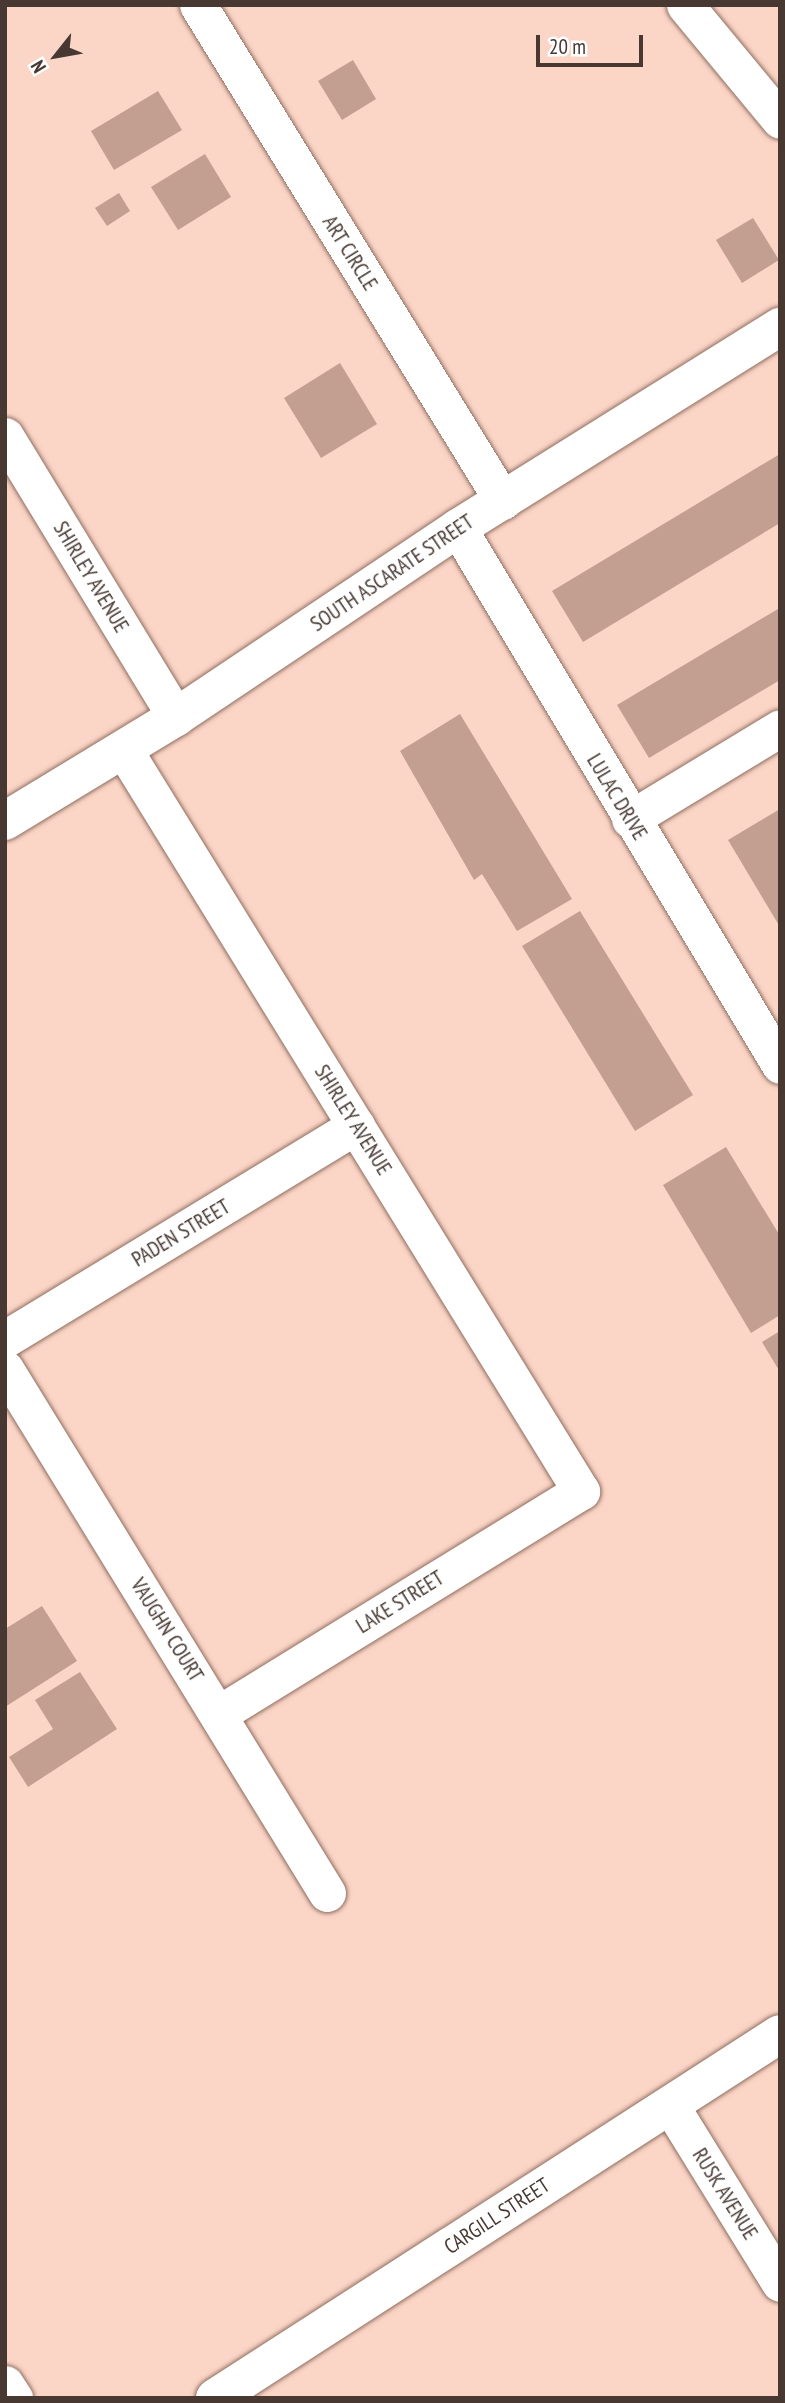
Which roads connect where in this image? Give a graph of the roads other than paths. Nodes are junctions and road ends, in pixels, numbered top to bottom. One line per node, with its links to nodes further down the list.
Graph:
1 (198, 5): 6 (street, ART CIRCLE)
2 (685, 5): 3 (street)
3 (780, 120)
4 (780, 327): 6 (street, SOUTH ASCARATE STREET)
5 (5, 436): 8 (street, SHIRLEY AVENUE)
6 (503, 500): 7 (street, SOUTH ASCARATE STREET)
7 (458, 528): 8 (street, SOUTH ASCARATE STREET); 11 (street, LULAC DRIVE)
8 (176, 717): 10 (street, SOUTH ASCARATE STREET)
9 (780, 728): 11 (street)
10 (124, 750): 12 (street, SOUTH ASCARATE STREET); 14 (street, SHIRLEY AVENUE)
11 (630, 819): 13 (street, LULAC DRIVE)
12 (5, 821)
13 (780, 1065)
14 (356, 1126): 15 (street, PADEN STREET); 17 (street, SHIRLEY AVENUE)
15 (5, 1339)
16 (5, 1369): 18 (street, VAUGHN COURT)
17 (581, 1491): 18 (street, LAKE STREET)
18 (218, 1713): 19 (street, VAUGHN COURT)
19 (327, 1893)
20 (780, 2034): 21 (street, CARGILL STREET)
21 (670, 2105): 22 (street, RUSK AVENUE); 25 (street, CARGILL STREET)
22 (780, 2283)
23 (5, 2384): 24 (street)
24 (14, 2398)
25 (215, 2398)

